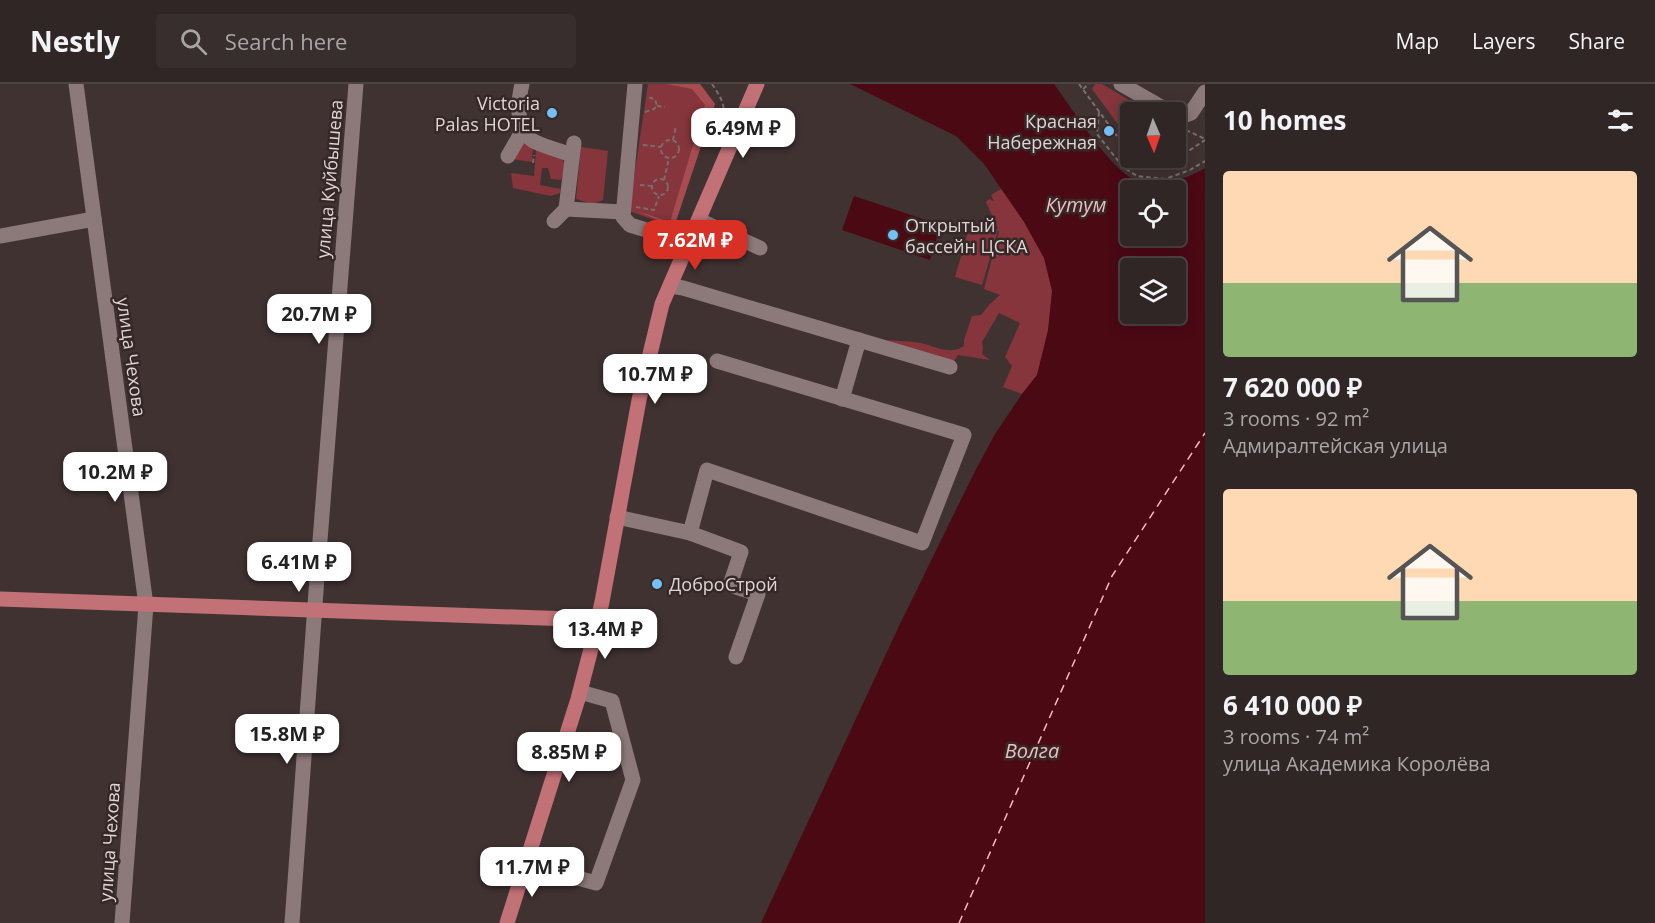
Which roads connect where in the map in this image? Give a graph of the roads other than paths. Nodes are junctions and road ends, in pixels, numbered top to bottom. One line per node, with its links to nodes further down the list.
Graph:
1 (76, 84): 14 (street, улица Чехова)
2 (356, 84): 29 (street, улица Куйбышева)
3 (522, 84): 10 (street)
4 (635, 84): 13 (street)
5 (757, 84): 15 (main road)
6 (1121, 84): 8 (street)
7 (1205, 92): 9 (street)
8 (1152, 102)
9 (1186, 115)
10 (523, 130): 11 (street); 12 (street)
11 (508, 156)
12 (566, 209): 13 (street); 16 (street)
13 (626, 209): 18 (street)
14 (94, 219): 17 (street); 28 (street, улица Чехова)
15 (699, 220): 18 (main road); 19 (street)
16 (554, 221)
17 (0, 236)
18 (688, 243): 20 (main road)
19 (760, 248)
20 (670, 286): 21 (street); 25 (main road)
21 (859, 340): 23 (street); 24 (street)
22 (717, 361): 24 (street)
23 (950, 367)
24 (842, 399): 26 (street)
25 (617, 517): 26 (street); 30 (main road)
26 (690, 532): 31 (street)
27 (0, 599): 28 (main road)
28 (146, 605): 29 (main road); 34 (street, улица Чехова)
29 (315, 610): 30 (main road); 35 (street, улица Куйбышева)
30 (598, 620): 32 (main road)
31 (736, 657)
32 (580, 692): 33 (main road); 33 (street)
33 (526, 864): 36 (main road)
34 (122, 923)
35 (292, 923)
36 (507, 923)

